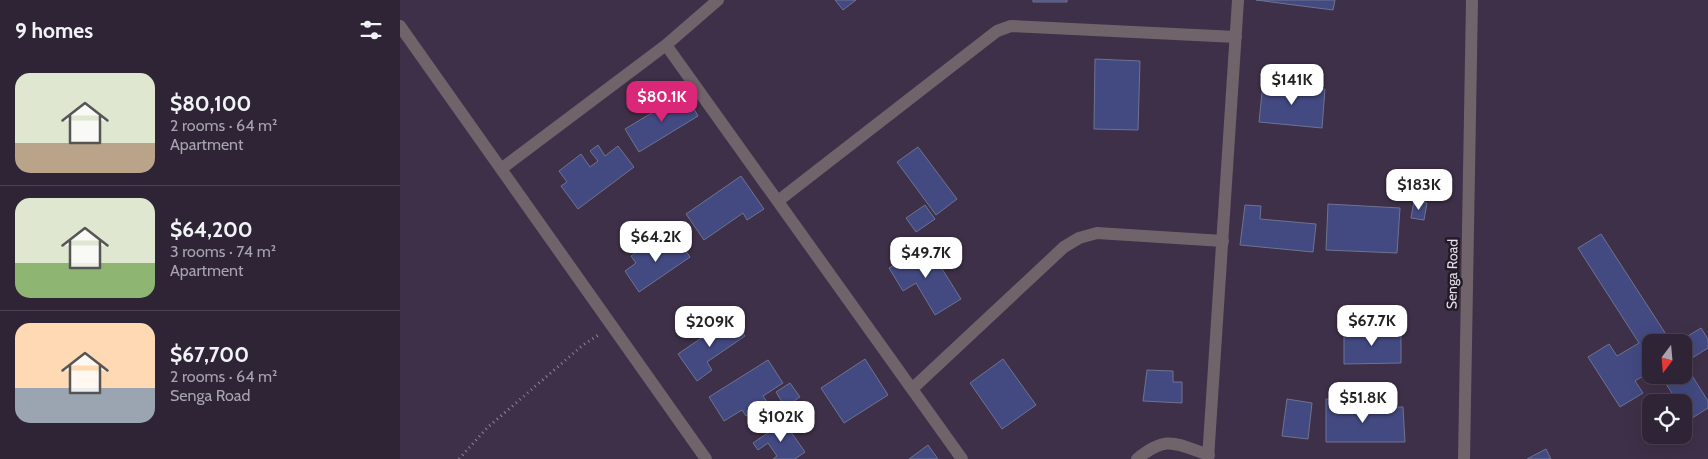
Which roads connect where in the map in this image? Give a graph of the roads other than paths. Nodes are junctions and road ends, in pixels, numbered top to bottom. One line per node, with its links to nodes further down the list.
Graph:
1 (718, 0): 6 (street)
2 (1238, 0): 5 (street)
3 (1472, 0): 15 (street, Senga Road)
4 (400, 26): 7 (street)
5 (1236, 37): 8 (street); 9 (street)
6 (666, 44): 7 (street); 8 (street)
7 (501, 169): 12 (street)
8 (778, 201): 10 (street)
9 (1223, 241): 10 (street); 11 (street)
10 (912, 389): 13 (street)
11 (1209, 457): 14 (street)
12 (706, 459)
13 (962, 459)
14 (1137, 459)
15 (1464, 459)

